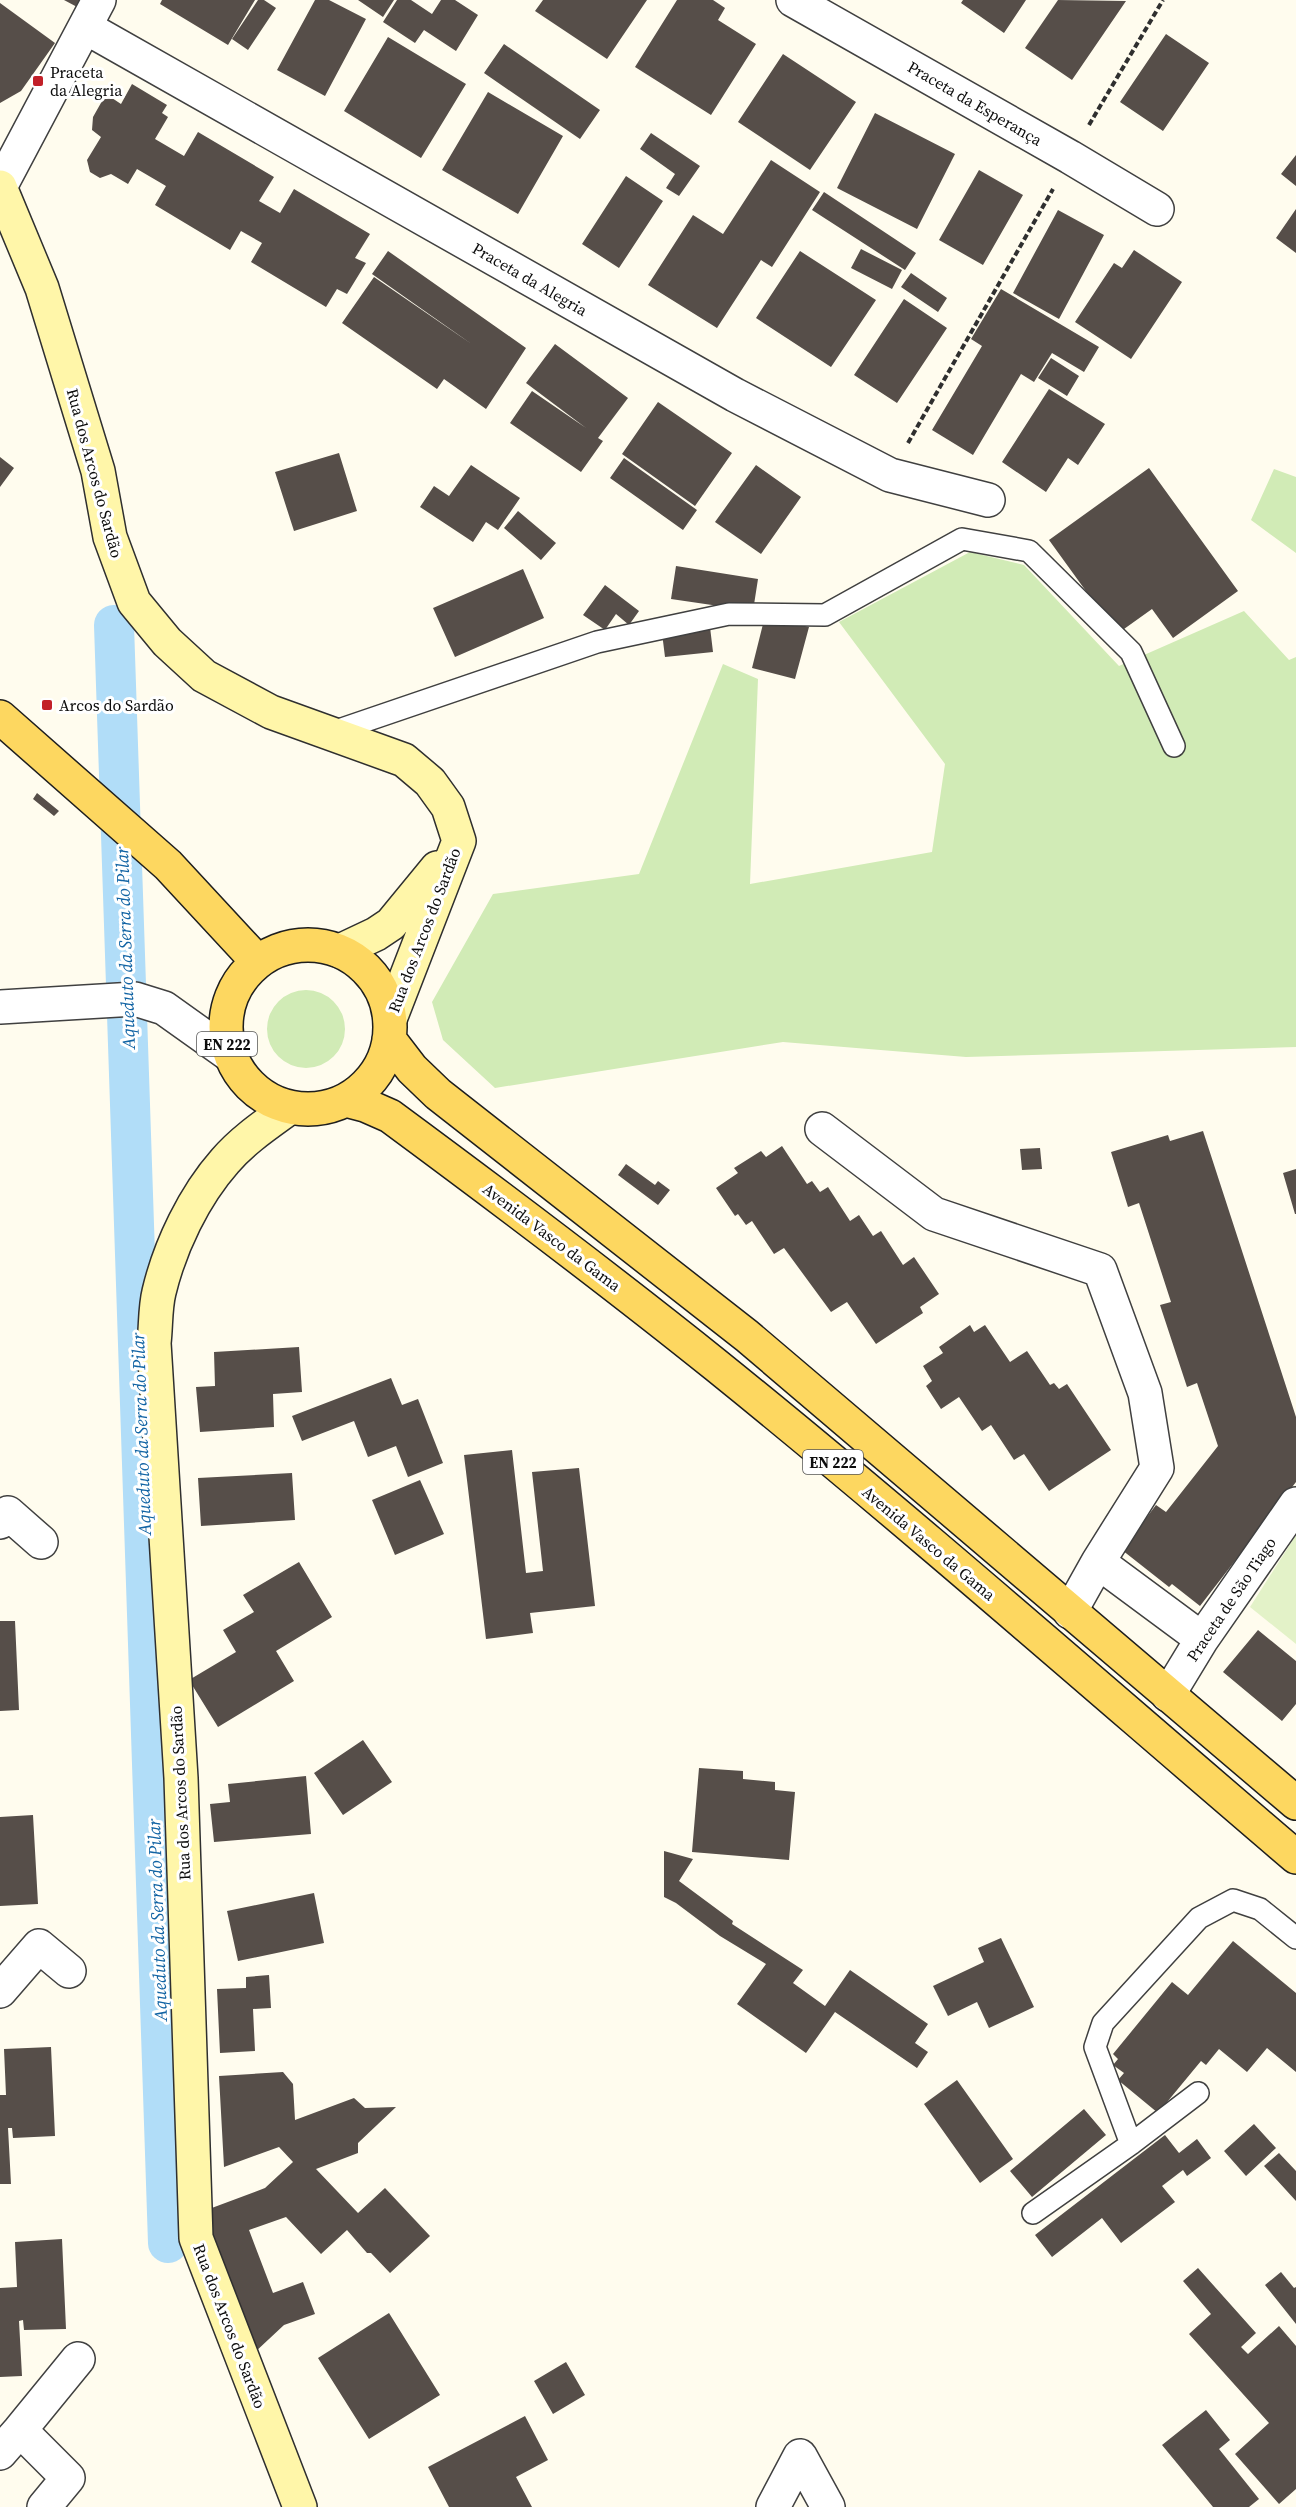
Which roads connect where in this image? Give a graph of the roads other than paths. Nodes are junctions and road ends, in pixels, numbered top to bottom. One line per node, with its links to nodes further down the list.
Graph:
1 (793, 0): 4 (street, Praceta da Esperança)
2 (92, 14): 3 (street); 5 (street, Praceta da Alegria)
3 (0, 187): 7 (main road, Rua dos Arcos do Sardão)
4 (1157, 209)
5 (988, 500)
6 (0, 717): 11 (main road)
7 (330, 734): 8 (lane); 9 (main road, Rua dos Arcos do Sardão)
8 (1174, 746)
9 (459, 841): 10 (main road, Rua dos Arcos do Sardão); 13 (main road, Rua dos Arcos do Sardão)
10 (340, 951): 11 (main road, EN 222); 13 (main road, EN 222)
11 (257, 961): 14 (main road, EN 222)
12 (0, 1007): 14 (street)
13 (389, 1029): 15 (main road, EN 222); 22 (main road, EN 222)
14 (230, 1055): 16 (main road, EN 222)
15 (346, 1100): 16 (main road, EN 222); 26 (main road, Avenida Vasco da Gama / EN 222)
16 (289, 1108): 36 (main road, Rua dos Arcos do Sardão)
17 (822, 1129): 21 (street)
18 (1296, 1504): 23 (street, Praceta de São Tiago)
19 (0, 1522): 20 (street)
20 (41, 1542)
21 (1098, 1562): 22 (street); 23 (street)
22 (1070, 1612): 24 (main road, EN 222)
23 (1202, 1639): 24 (street, Praceta de São Tiago)
24 (1168, 1695): 25 (main road, EN 222)
25 (1296, 1803)
26 (1296, 1857)
27 (1296, 1938): 31 (lane)
28 (69, 1971): 29 (street)
29 (0, 1990)
30 (1198, 2093): 31 (lane)
31 (1131, 2144): 32 (lane)
32 (1033, 2213)
33 (78, 2358): 34 (street)
34 (10, 2441): 35 (street)
35 (44, 2507)
36 (300, 2507)
37 (773, 2507): 38 (street)
38 (828, 2507)

